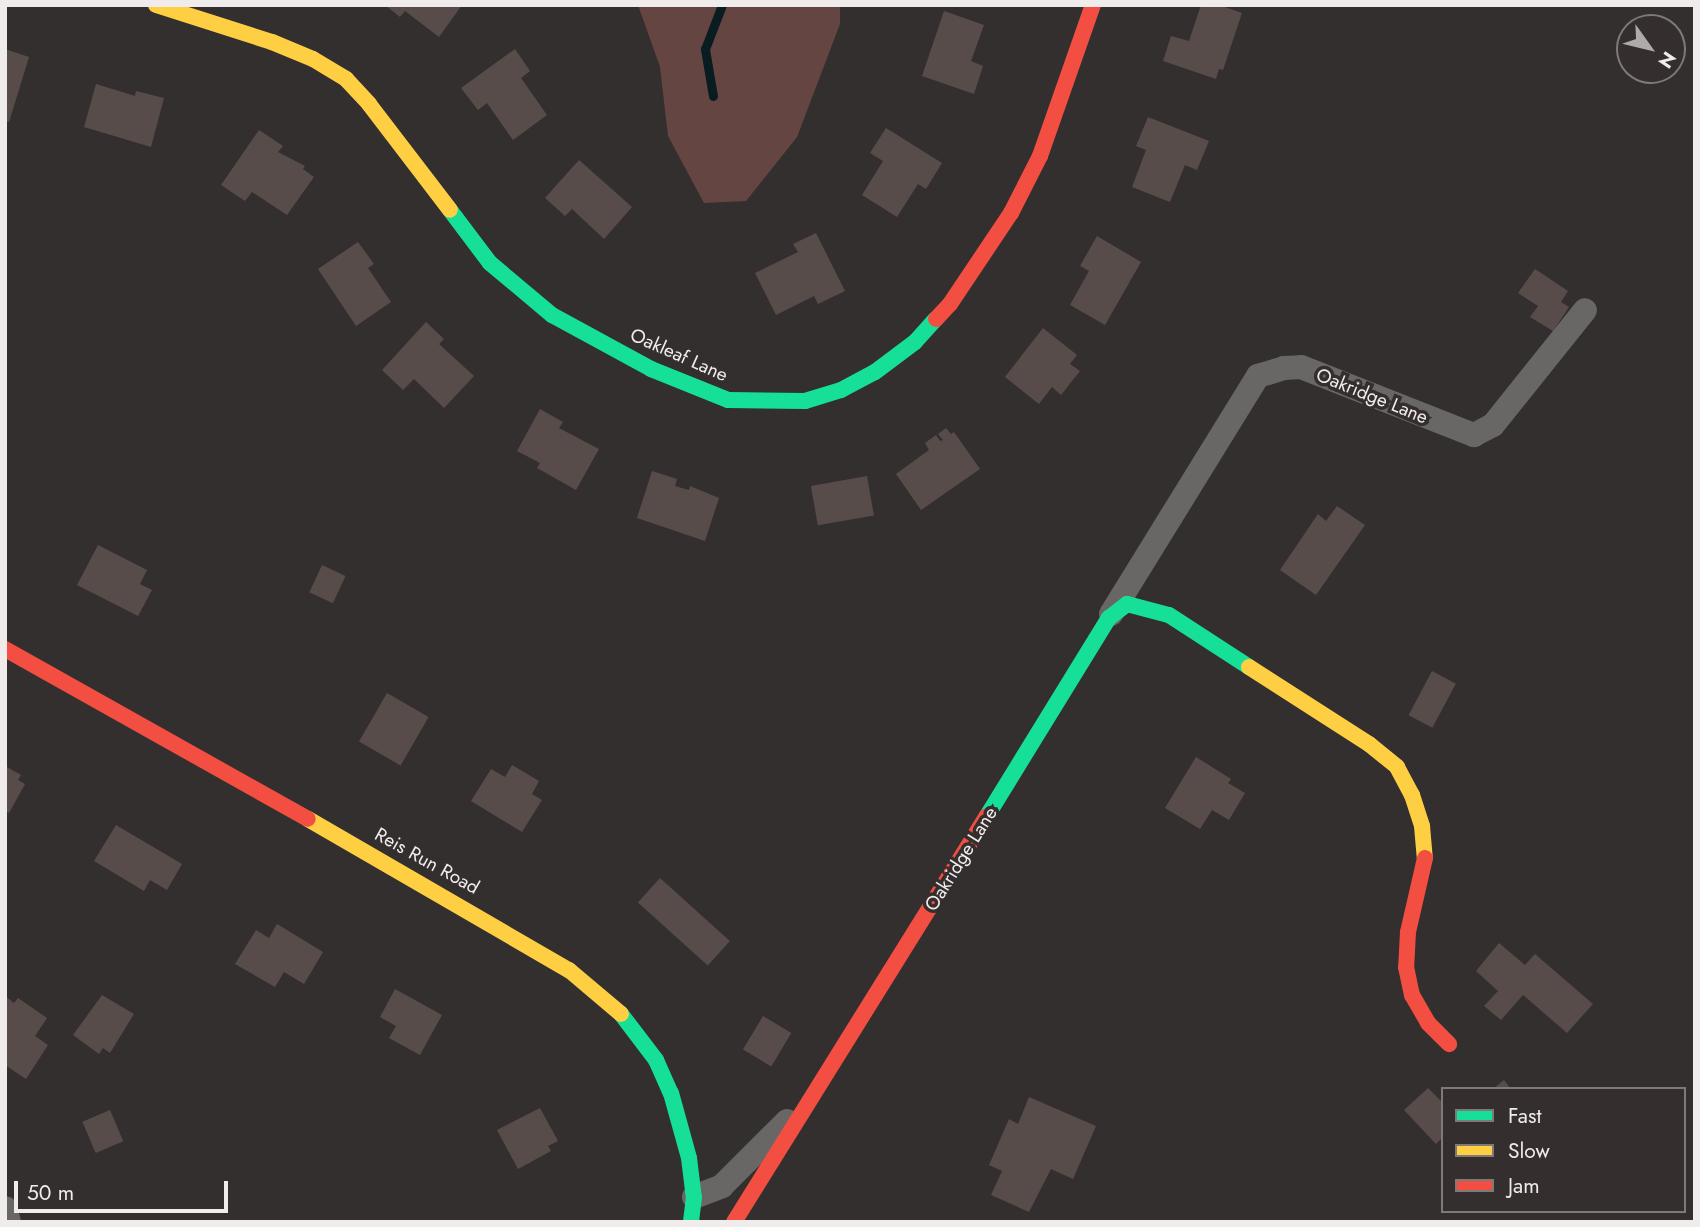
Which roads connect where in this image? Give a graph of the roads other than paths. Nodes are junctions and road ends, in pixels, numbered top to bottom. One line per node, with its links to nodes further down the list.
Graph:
1 (156, 5): 2 (street, Oakleaf Lane)
2 (1093, 5)
3 (1585, 310): 4 (street, Oakridge Lane)
4 (1109, 618): 6 (street); 7 (street, Oakridge Lane)
5 (5, 649): 8 (street, Reis Run Road)
6 (1449, 1044)
7 (813, 1101): 8 (street, Oakridge Lane); 12 (street, Oakridge Lane)
8 (694, 1197): 11 (street, Reis Run Road)
9 (5, 1208): 10 (street)
10 (9, 1222)
11 (691, 1222)
12 (734, 1222)

